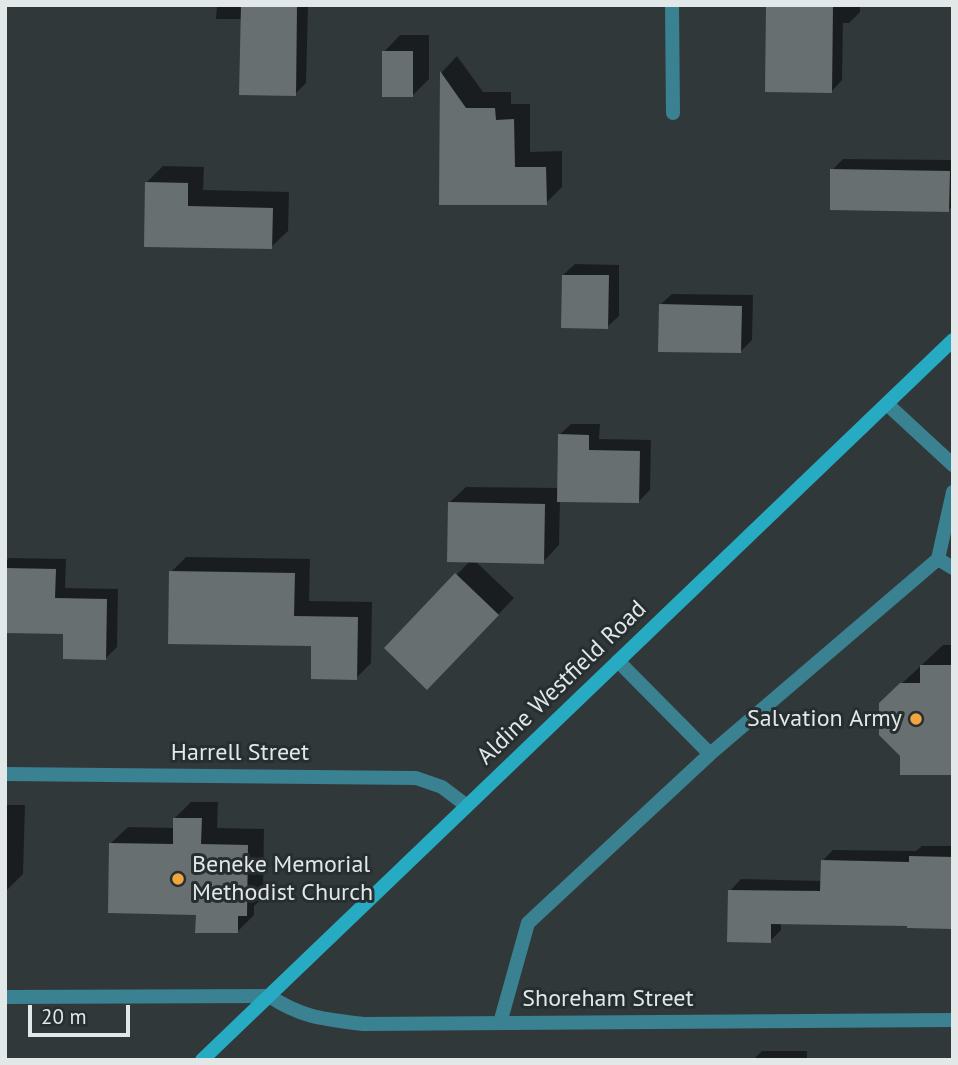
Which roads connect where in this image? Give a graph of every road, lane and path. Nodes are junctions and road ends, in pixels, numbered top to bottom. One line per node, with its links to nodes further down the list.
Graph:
1 (673, 5): 2 (street)
2 (673, 113)
3 (953, 340): 4 (main road, Aldine Westfield Road)
4 (887, 404): 5 (street); 9 (main road, Aldine Westfield Road)
5 (953, 465)
6 (953, 492): 7 (street)
7 (938, 559): 8 (street); 10 (street)
8 (953, 568)
9 (618, 661): 10 (street); 12 (main road, Aldine Westfield Road)
10 (710, 754): 16 (street)
11 (5, 774): 12 (street, Harrell Street)
12 (467, 806): 13 (main road, Aldine Westfield Road)
13 (269, 996): 14 (street); 16 (street, Shoreham Street); 17 (main road, Aldine Westfield Road)
14 (5, 997)
15 (953, 1020): 16 (street, Shoreham Street)
16 (499, 1023)
17 (202, 1060)

